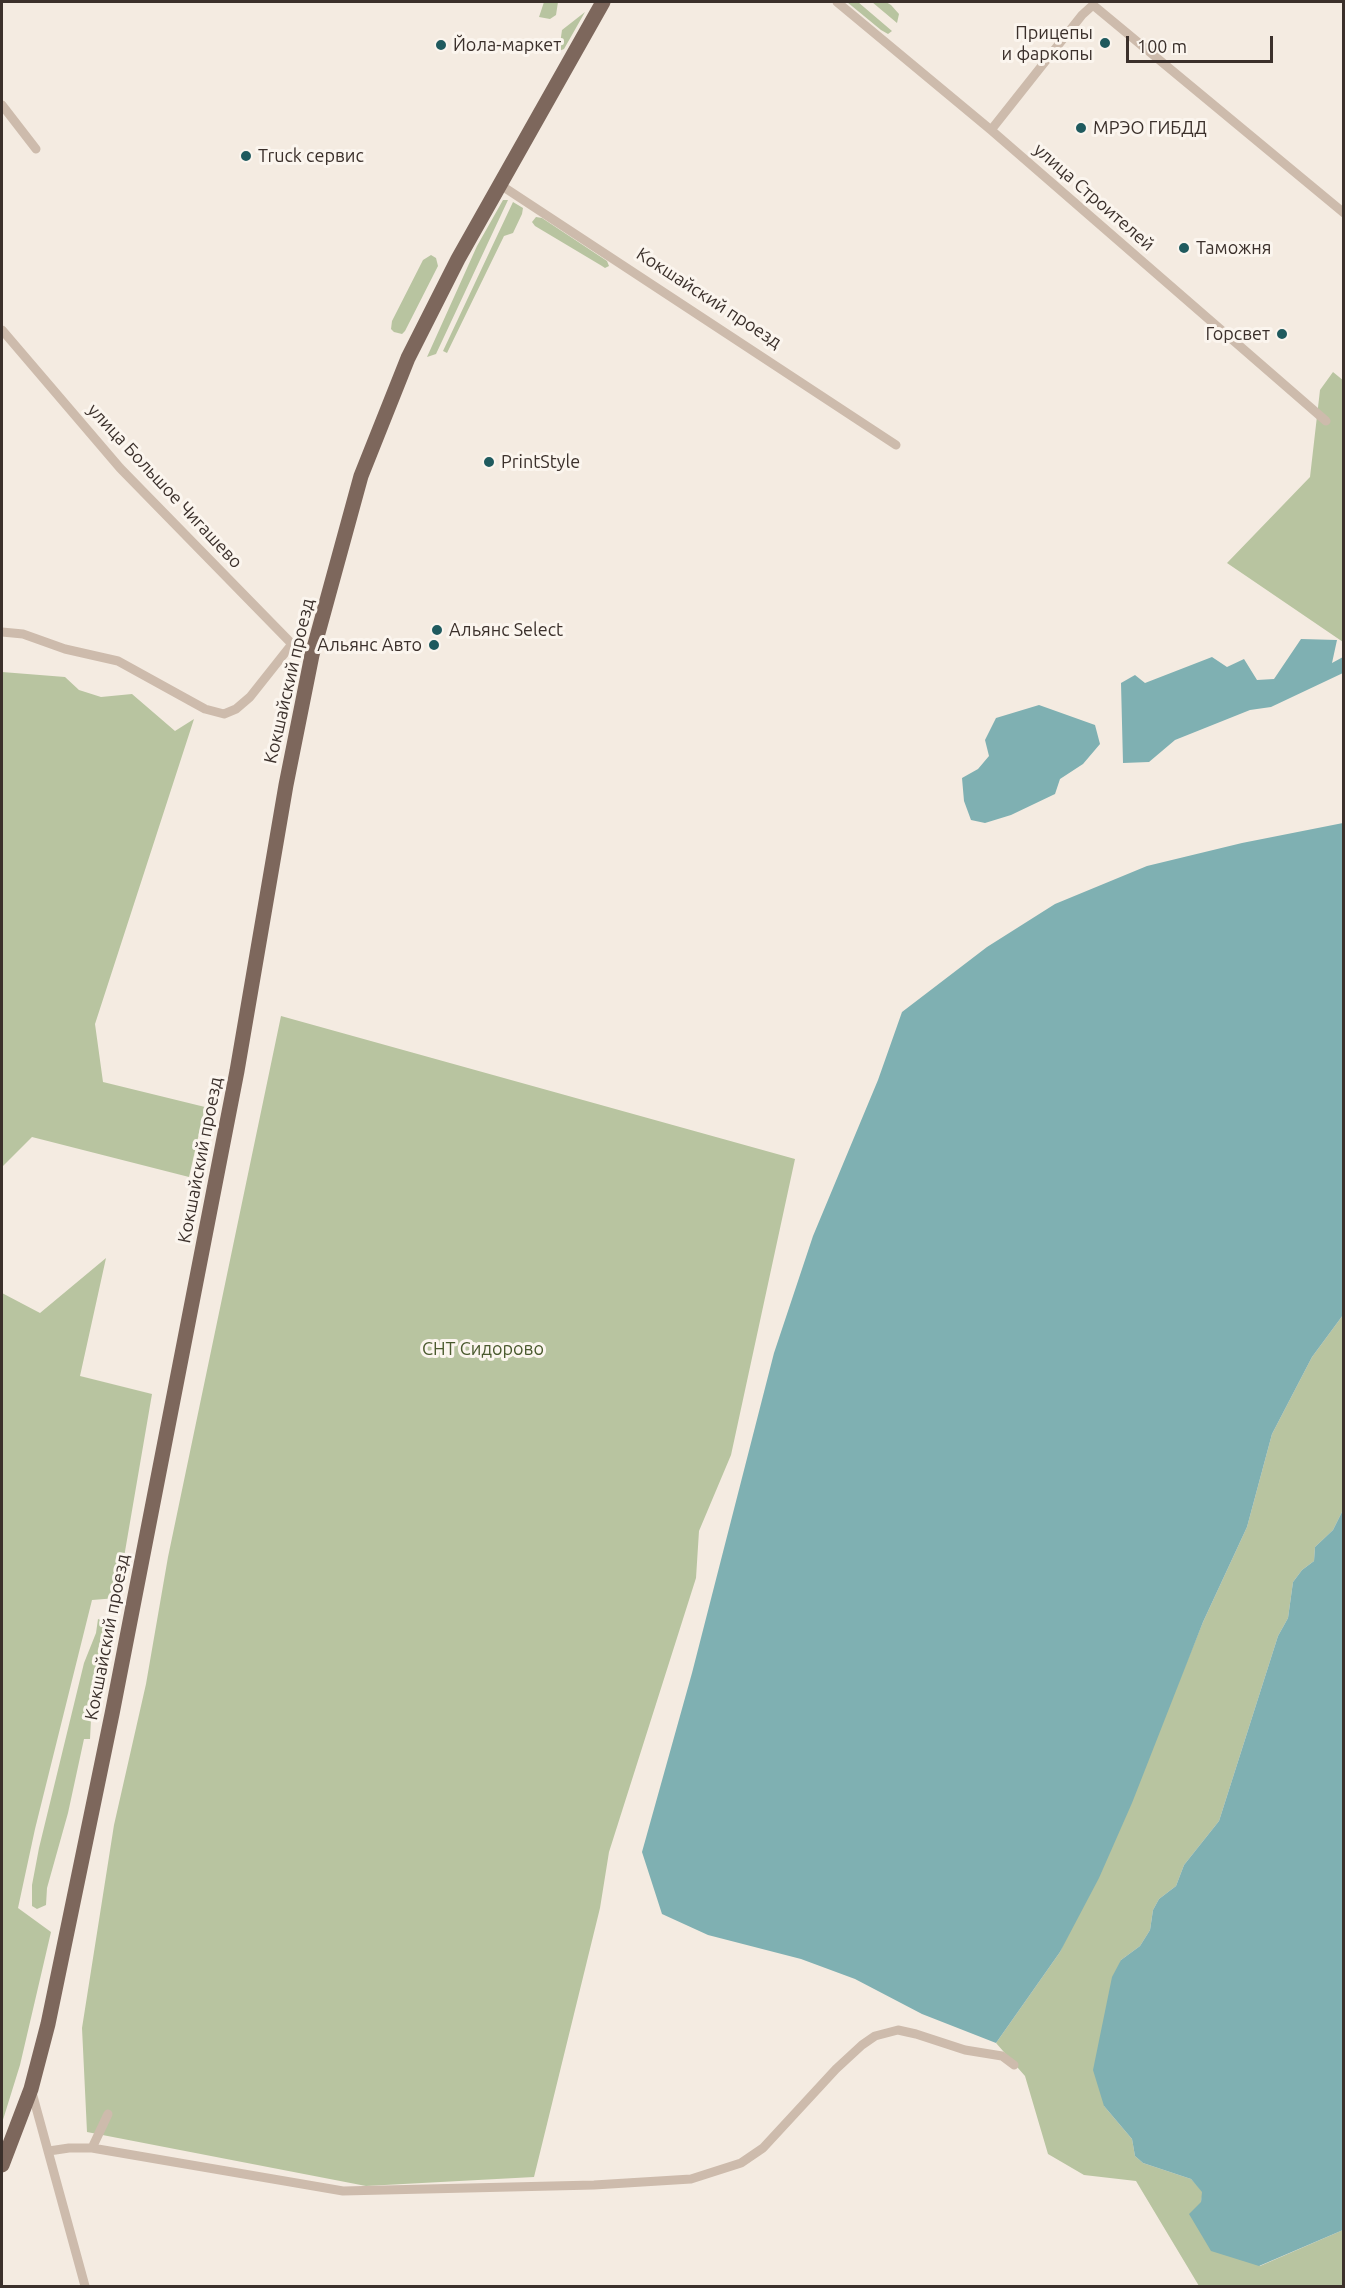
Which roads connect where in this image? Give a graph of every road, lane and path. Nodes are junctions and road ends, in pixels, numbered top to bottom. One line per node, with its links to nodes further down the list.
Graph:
1 (603, 2): 6 (main road, Кокшайский проезд)
2 (837, 2): 4 (street, улица Строителей)
3 (2, 105): 5 (street)
4 (991, 130): 7 (street); 9 (street, улица Строителей)
5 (36, 149)
6 (499, 184): 10 (street, Кокшайский проезд); 13 (main road, Кокшайский проезд)
7 (1344, 213)
8 (2, 330): 12 (street, улица Большое Чигашево)
9 (1326, 422)
10 (897, 445)
11 (2, 632): 12 (street)
12 (292, 644): 13 (street, улица Большое Чигашево)
13 (312, 656): 15 (main road, Кокшайский проезд)
14 (1014, 2065): 17 (street)
15 (31, 2089): 18 (street); 19 (main road, Кокшайский проезд)
16 (108, 2114): 17 (street)
17 (92, 2148): 18 (street)
18 (49, 2151): 20 (street)
19 (2, 2165)
20 (85, 2286)

